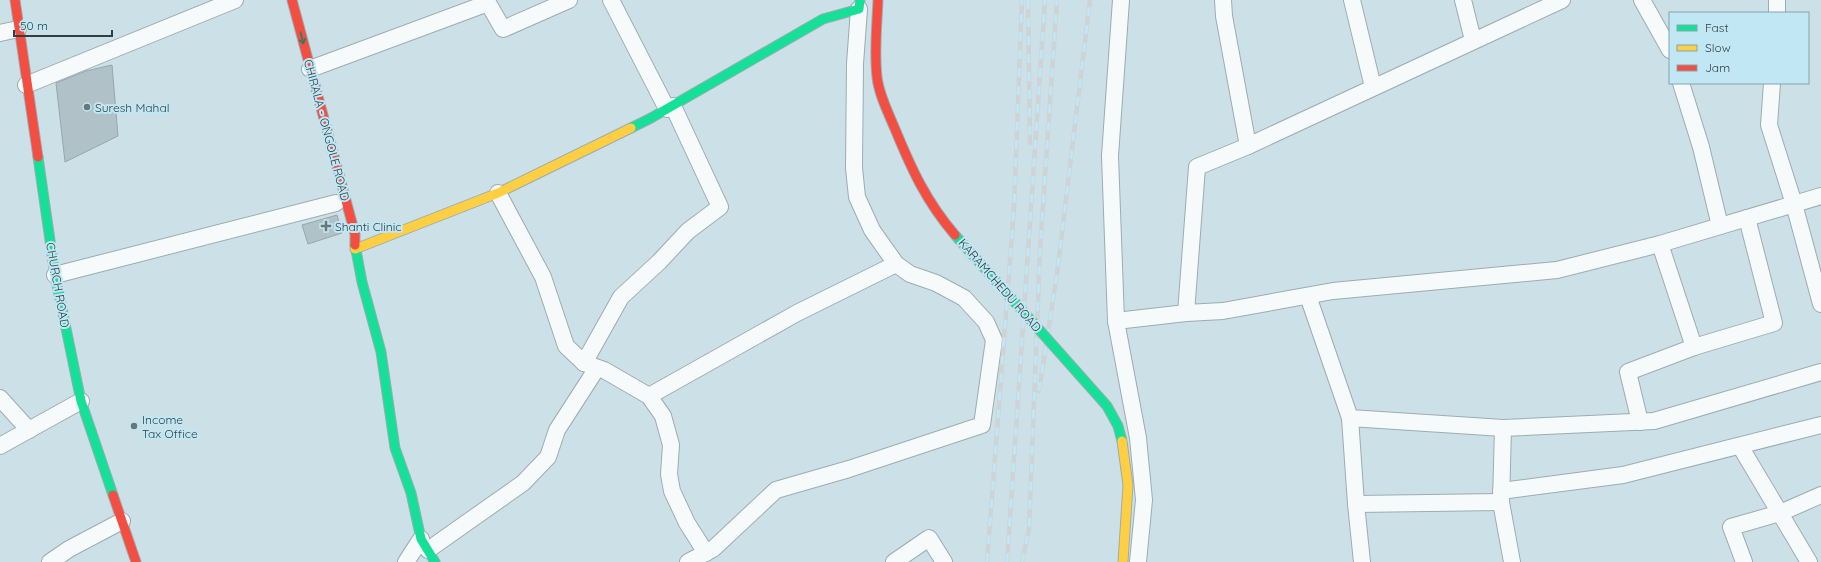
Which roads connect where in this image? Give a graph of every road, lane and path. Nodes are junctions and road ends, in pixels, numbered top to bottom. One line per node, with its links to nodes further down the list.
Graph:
1 (15, 0): 16 (street, CHURCH ROAD)
2 (235, 0): 23 (street)
3 (292, 0): 20 (street, CHIRALA - ONGOLE ROAD, one-way to 20)
4 (569, 0): 20 (street)
5 (611, 0): 25 (street)
6 (878, 0): 68 (street, KARAMCHEDU ROAD, bridge)
7 (1121, 0): 41 (street)
8 (1223, 0): 26 (street)
9 (1352, 0): 24 (street)
10 (1463, 0): 18 (street)
11 (1562, 0): 18 (street)
12 (1642, 0): 19 (street)
13 (1777, 0): 15 (street)
14 (860, 4): 25 (street); 36 (street)
15 (1777, 12)
16 (18, 29): 17 (street); 23 (street, CHURCH ROAD)
17 (0, 34)
18 (1473, 40): 24 (street)
19 (1669, 48)
20 (310, 69): 35 (street, CHIRALA - ONGOLE ROAD)
21 (1681, 84): 32 (street)
22 (1772, 84): 30 (street)
23 (26, 85): 37 (street, CHURCH ROAD)
24 (1373, 87): 26 (street)
25 (670, 107): 27 (street); 43 (street)
26 (1248, 146): 40 (street)
27 (498, 193): 35 (street); 43 (street)
28 (1821, 196): 30 (street)
29 (335, 203): 37 (street)
30 (1794, 204): 31 (street); 39 (street)
31 (1747, 218): 32 (street); 42 (street)
32 (1720, 226): 34 (street)
33 (345, 238): 35 (street)
34 (1660, 244): 38 (street); 42 (street)
35 (355, 249): 60 (street, CHIRALA - ONGOLE ROAD)
36 (896, 264): 45 (street); 61 (street)
37 (55, 275): 47 (street, CHURCH ROAD)
38 (1308, 296): 40 (street); 48 (street)
39 (1821, 304)
40 (1186, 313): 41 (street)
41 (1116, 321): 69 (street)
42 (1694, 347): 49 (street)
43 (591, 366): 45 (street); 60 (street)
44 (1821, 372): 49 (street)
45 (649, 396): 61 (street)
46 (0, 398): 52 (street)
47 (81, 401): 52 (street); 59 (street, CHURCH ROAD)
48 (1350, 418): 51 (street); 57 (street)
49 (1640, 422): 51 (street)
50 (1821, 425): 54 (street)
51 (1503, 428): 56 (street)
52 (29, 430): 53 (street)
53 (0, 446)
54 (1740, 446): 56 (street); 58 (street)
55 (1821, 495): 58 (street)
56 (1501, 497): 57 (street); 71 (street)
57 (1356, 504): 70 (street)
58 (1780, 512): 72 (street); 73 (street)
59 (122, 521): 62 (street); 63 (street, CHURCH ROAD)
60 (428, 550): 64 (street)
61 (706, 552): 65 (street)
62 (50, 562)
63 (136, 562)
64 (406, 562)
65 (688, 562)
66 (894, 562): 67 (street)
67 (944, 562)
68 (1123, 562)
69 (1138, 562)
70 (1362, 562)
71 (1512, 562)
72 (1744, 562)
73 (1809, 562)

